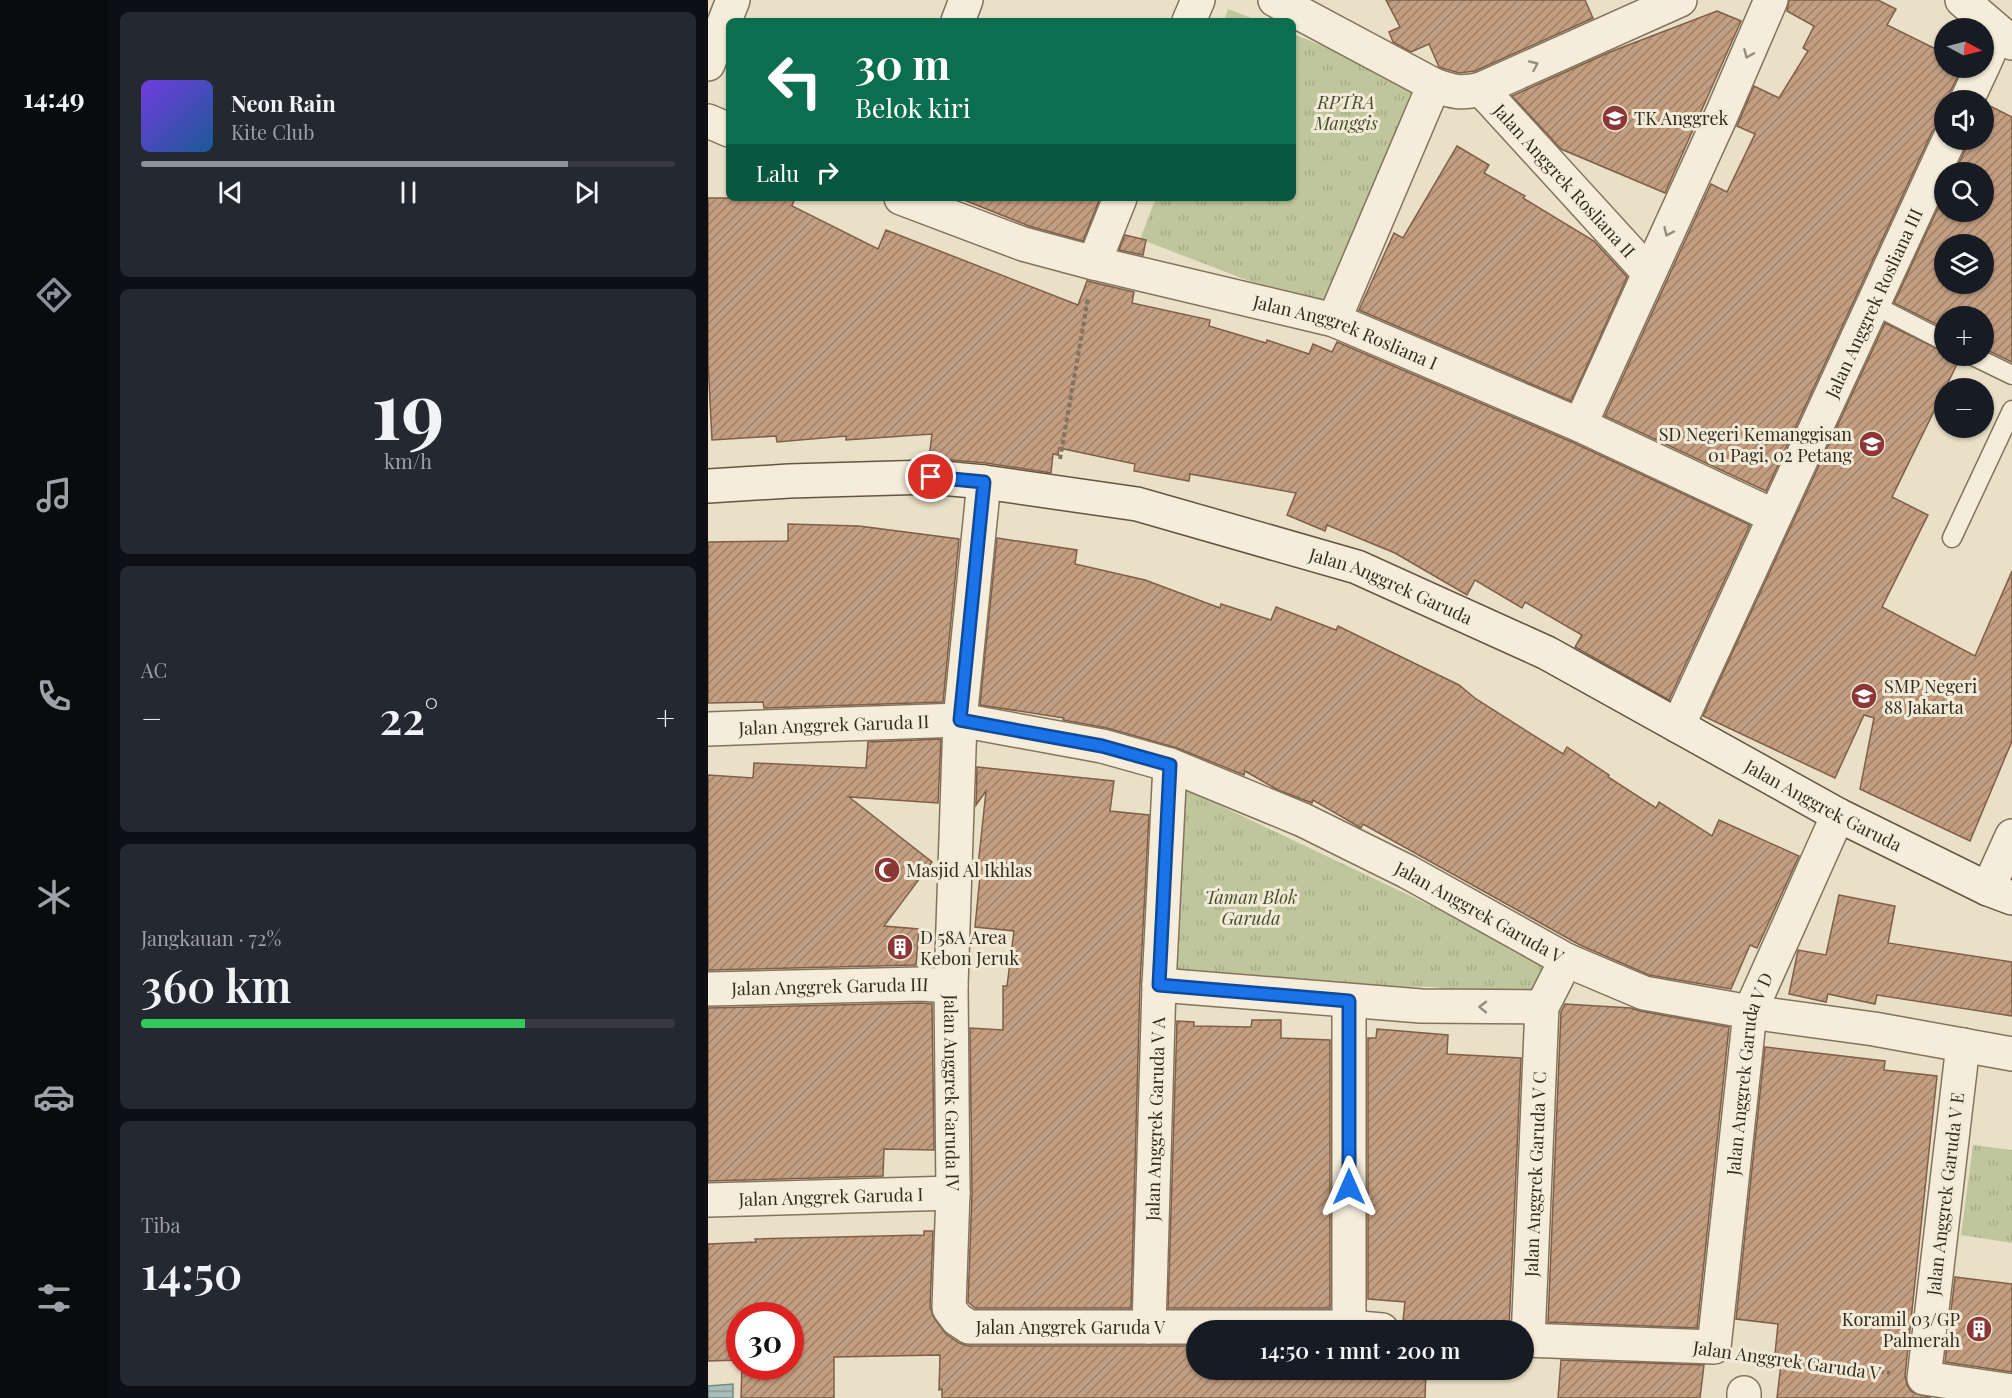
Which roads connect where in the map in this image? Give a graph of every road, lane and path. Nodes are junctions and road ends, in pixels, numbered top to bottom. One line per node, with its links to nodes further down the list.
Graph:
1 (733, 0): 12 (street)
2 (966, 0): 8 (street)
3 (1198, 0): 9 (street)
4 (1275, 0): 13 (street, Jalan Anggrek Rosliana II)
5 (1680, 0): 14 (street, Jalan Anggrek Rosliana II, one-way to 5)
6 (1771, 0): 21 (street, Jalan Anggrek Rosliana II, one-way to 21)
7 (1962, 0): 10 (street)
8 (959, 18)
9 (1190, 18)
10 (2005, 38): 11 (street)
11 (1994, 52)
12 (708, 64)
13 (1434, 85): 14 (street, Jalan Anggrek Rosliana II); 23 (street)
14 (1480, 89): 21 (street, Jalan Anggrek Rosliana II)
15 (708, 121): 16 (street)
16 (726, 129)
17 (1944, 150): 22 (street, Jalan Anggrek Rosliana III)
18 (909, 201): 20 (street, Jalan Anggrek Rosliana I)
19 (1119, 201): 20 (street)
20 (1094, 263): 23 (street, Jalan Anggrek Rosliana I); 31 (path)
21 (1649, 273): 28 (street, Jalan Anggrek Rosliana II)
22 (1872, 304): 24 (lane); 32 (street, Jalan Anggrek Rosliana III)
23 (1334, 320): 28 (street, Jalan Anggrek Rosliana I)
24 (1934, 336)
25 (1994, 366): 26 (lane)
26 (2012, 375)
27 (2012, 410): 33 (lane)
28 (1580, 425): 32 (street, Jalan Anggrek Rosliana I)
29 (984, 482): 30 (street, Jalan Anggrek Garuda); 31 (street, Jalan Anggrek Garuda); 34 (street, Jalan Anggrek Garuda IV)
30 (708, 486)
31 (1054, 492): 35 (street, Jalan Anggrek Garuda)
32 (1774, 516): 35 (street, Jalan Anggrek Rosliana III)
33 (1952, 538)
34 (960, 720): 36 (street, Jalan Anggrek Garuda II); 37 (street, Jalan Anggrek Garuda V); 43 (street, Jalan Anggrek Garuda IV)
35 (1678, 726): 38 (street, Jalan Anggrek Garuda)
36 (708, 729)
37 (1170, 765): 41 (street, Jalan Anggrek Garuda V); 42 (street, Jalan Anggrek Garuda V A)
38 (1838, 815): 40 (street, Jalan Anggrek Garuda); 47 (street, Jalan Anggrek Garuda V D)
39 (2012, 836): 40 (street)
40 (2000, 894)
41 (1566, 960): 46 (street); 47 (street, Jalan Anggrek Garuda V)
42 (1159, 985): 45 (street); 55 (street, Jalan Anggrek Garuda V A)
43 (951, 986): 44 (street, Jalan Anggrek Garuda III); 50 (street, Jalan Anggrek Garuda IV)
44 (708, 989)
45 (1349, 1001): 46 (street, one-way to 45); 53 (street)
46 (1542, 1007): 54 (street, Jalan Anggrek Garuda V C)
47 (1750, 1012): 48 (street, Jalan Anggrek Garuda V); 58 (street, Jalan Anggrek Garuda V D)
48 (1963, 1045): 49 (street, Jalan Anggrek Garuda V); 59 (street, Jalan Anggrek Garuda V E)
49 (2012, 1054)
50 (952, 1192): 51 (street, Jalan Anggrek Garuda I); 52 (street, Jalan Anggrek Garuda IV)
51 (708, 1200)
52 (949, 1308): 55 (street, Jalan Anggrek Garuda V)
53 (1349, 1320)
54 (1527, 1320)
55 (1149, 1327): 56 (street, Jalan Anggrek Garuda V)
56 (1186, 1327)
57 (1534, 1340): 58 (street, Jalan Anggrek Garuda V)
58 (1714, 1347): 59 (path, Jalan Anggrek Garuda V)
59 (1924, 1378): 60 (street)
60 (2012, 1391)

